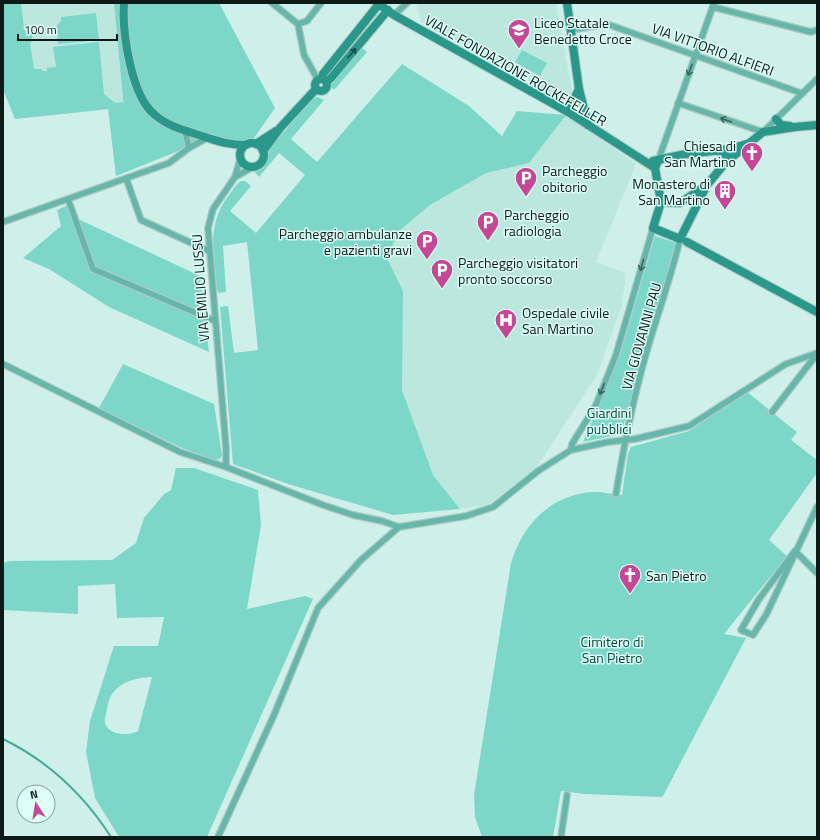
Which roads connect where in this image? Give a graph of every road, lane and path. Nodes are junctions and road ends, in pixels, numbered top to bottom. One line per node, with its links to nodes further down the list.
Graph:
1 (272, 3): 9 (street)
2 (321, 3): 9 (street)
3 (407, 3): 8 (street)
4 (567, 3): 10 (street)
5 (123, 4): 24 (street)
6 (378, 4): 8 (street, VIALE FONDAZIONE ROCKEFELLER); 14 (street)
7 (713, 5): 11 (street); 12 (street)
8 (391, 13): 14 (street, one-way to 8); 18 (street, VIALE FONDAZIONE ROCKEFELLER)
9 (298, 24): 14 (street)
10 (571, 30): 12 (street, VIA VITTORIO ALFIERI); 15 (street)
11 (817, 30)
12 (695, 55): 16 (street, VIA VITTORIO ALFIERI); 17 (street, one-way to 17)
13 (817, 79): 16 (street)
14 (322, 80): 23 (street)
15 (579, 89): 18 (street); 20 (street)
16 (802, 93): 19 (street)
17 (678, 103): 25 (street, one-way to 17); 36 (street)
18 (568, 112): 20 (street, VIALE FONDAZIONE ROCKEFELLER)
19 (776, 120): 22 (street); 25 (street)
20 (588, 125): 36 (street, VIALE FONDAZIONE ROCKEFELLER)
21 (817, 125): 22 (street)
22 (795, 127): 25 (street)
23 (280, 128): 28 (street); 32 (street)
24 (185, 131): 26 (street); 31 (street)
25 (763, 132): 27 (street)
26 (207, 138): 29 (street); 31 (street)
27 (750, 143): 33 (street, VIALE FONDAZIONE ROCKEFELLER); 35 (street)
28 (256, 144): 30 (street); 32 (street)
29 (228, 145): 30 (street); 34 (street)
30 (246, 145): 34 (street)
31 (188, 148): 39 (street)
32 (264, 151): 37 (street)
33 (717, 151): 35 (street); 36 (street, VIALE FONDAZIONE ROCKEFELLER)
34 (240, 158): 37 (street); 38 (street, VIA EMILIO LUSSU)
35 (725, 163): 40 (street)
36 (656, 165): 42 (street)
37 (251, 168): 38 (street, VIA EMILIO LUSSU)
38 (235, 177): 46 (street, VIA EMILIO LUSSU)
39 (126, 178): 41 (street); 46 (street)
40 (707, 185): 42 (street); 45 (street)
41 (68, 199): 43 (street); 48 (street)
42 (661, 202): 44 (street)
43 (3, 222)
44 (653, 228): 45 (street); 53 (street, one-way to 53)
45 (683, 241): 47 (street); 52 (street, VIA GIOVANNI PAU)
46 (209, 252): 48 (street, VIA EMILIO LUSSU)
47 (817, 312)
48 (215, 321): 54 (street, VIA EMILIO LUSSU)
49 (817, 353): 51 (street); 52 (street)
50 (3, 364): 54 (street)
51 (772, 412)
52 (625, 440): 53 (street); 55 (street, VIA GIOVANNI PAU)
53 (571, 450): 57 (street)
54 (226, 467): 57 (street)
55 (616, 494)
56 (817, 507): 58 (street)
57 (399, 527): 61 (street)
58 (795, 551): 58 (street); 59 (street)
59 (817, 573)
60 (568, 795): 62 (street)
61 (218, 837)
62 (561, 837)

